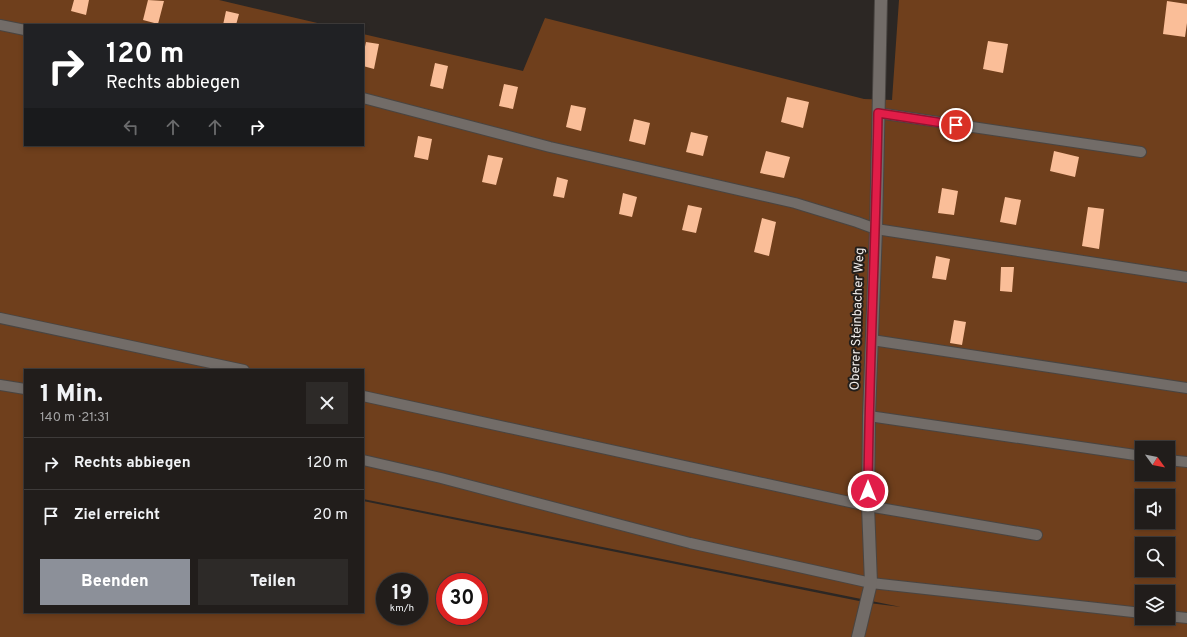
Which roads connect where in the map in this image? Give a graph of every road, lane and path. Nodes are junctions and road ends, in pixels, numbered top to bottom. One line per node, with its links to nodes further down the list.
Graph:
1 (881, 0): 5 (street, Oberer Steinbacher Weg)
2 (0, 25): 3 (lane)
3 (24, 30)
4 (364, 98): 7 (lane)
5 (878, 113): 6 (lane); 7 (street, Oberer Steinbacher Weg)
6 (1141, 152)
7 (876, 229): 8 (lane); 10 (street, Oberer Steinbacher Weg)
8 (1187, 277)
9 (0, 318): 11 (lane)
10 (872, 340): 13 (lane); 16 (street, Oberer Steinbacher Weg)
11 (239, 369)
12 (0, 385): 14 (lane)
13 (1187, 388)
14 (24, 389)
15 (364, 396): 21 (lane)
16 (869, 416): 17 (lane); 21 (street, Oberer Steinbacher Weg)
17 (1135, 455)
18 (364, 460): 23 (lane)
19 (1175, 461): 20 (lane)
20 (1187, 462)
21 (868, 506): 22 (lane); 23 (street, Oberer Steinbacher Weg)
22 (1037, 534)
23 (871, 584): 24 (lane); 27 (street, Oberer Steinbacher Weg)
24 (1135, 612)
25 (1175, 617): 26 (lane)
26 (1187, 618)
27 (858, 637)

